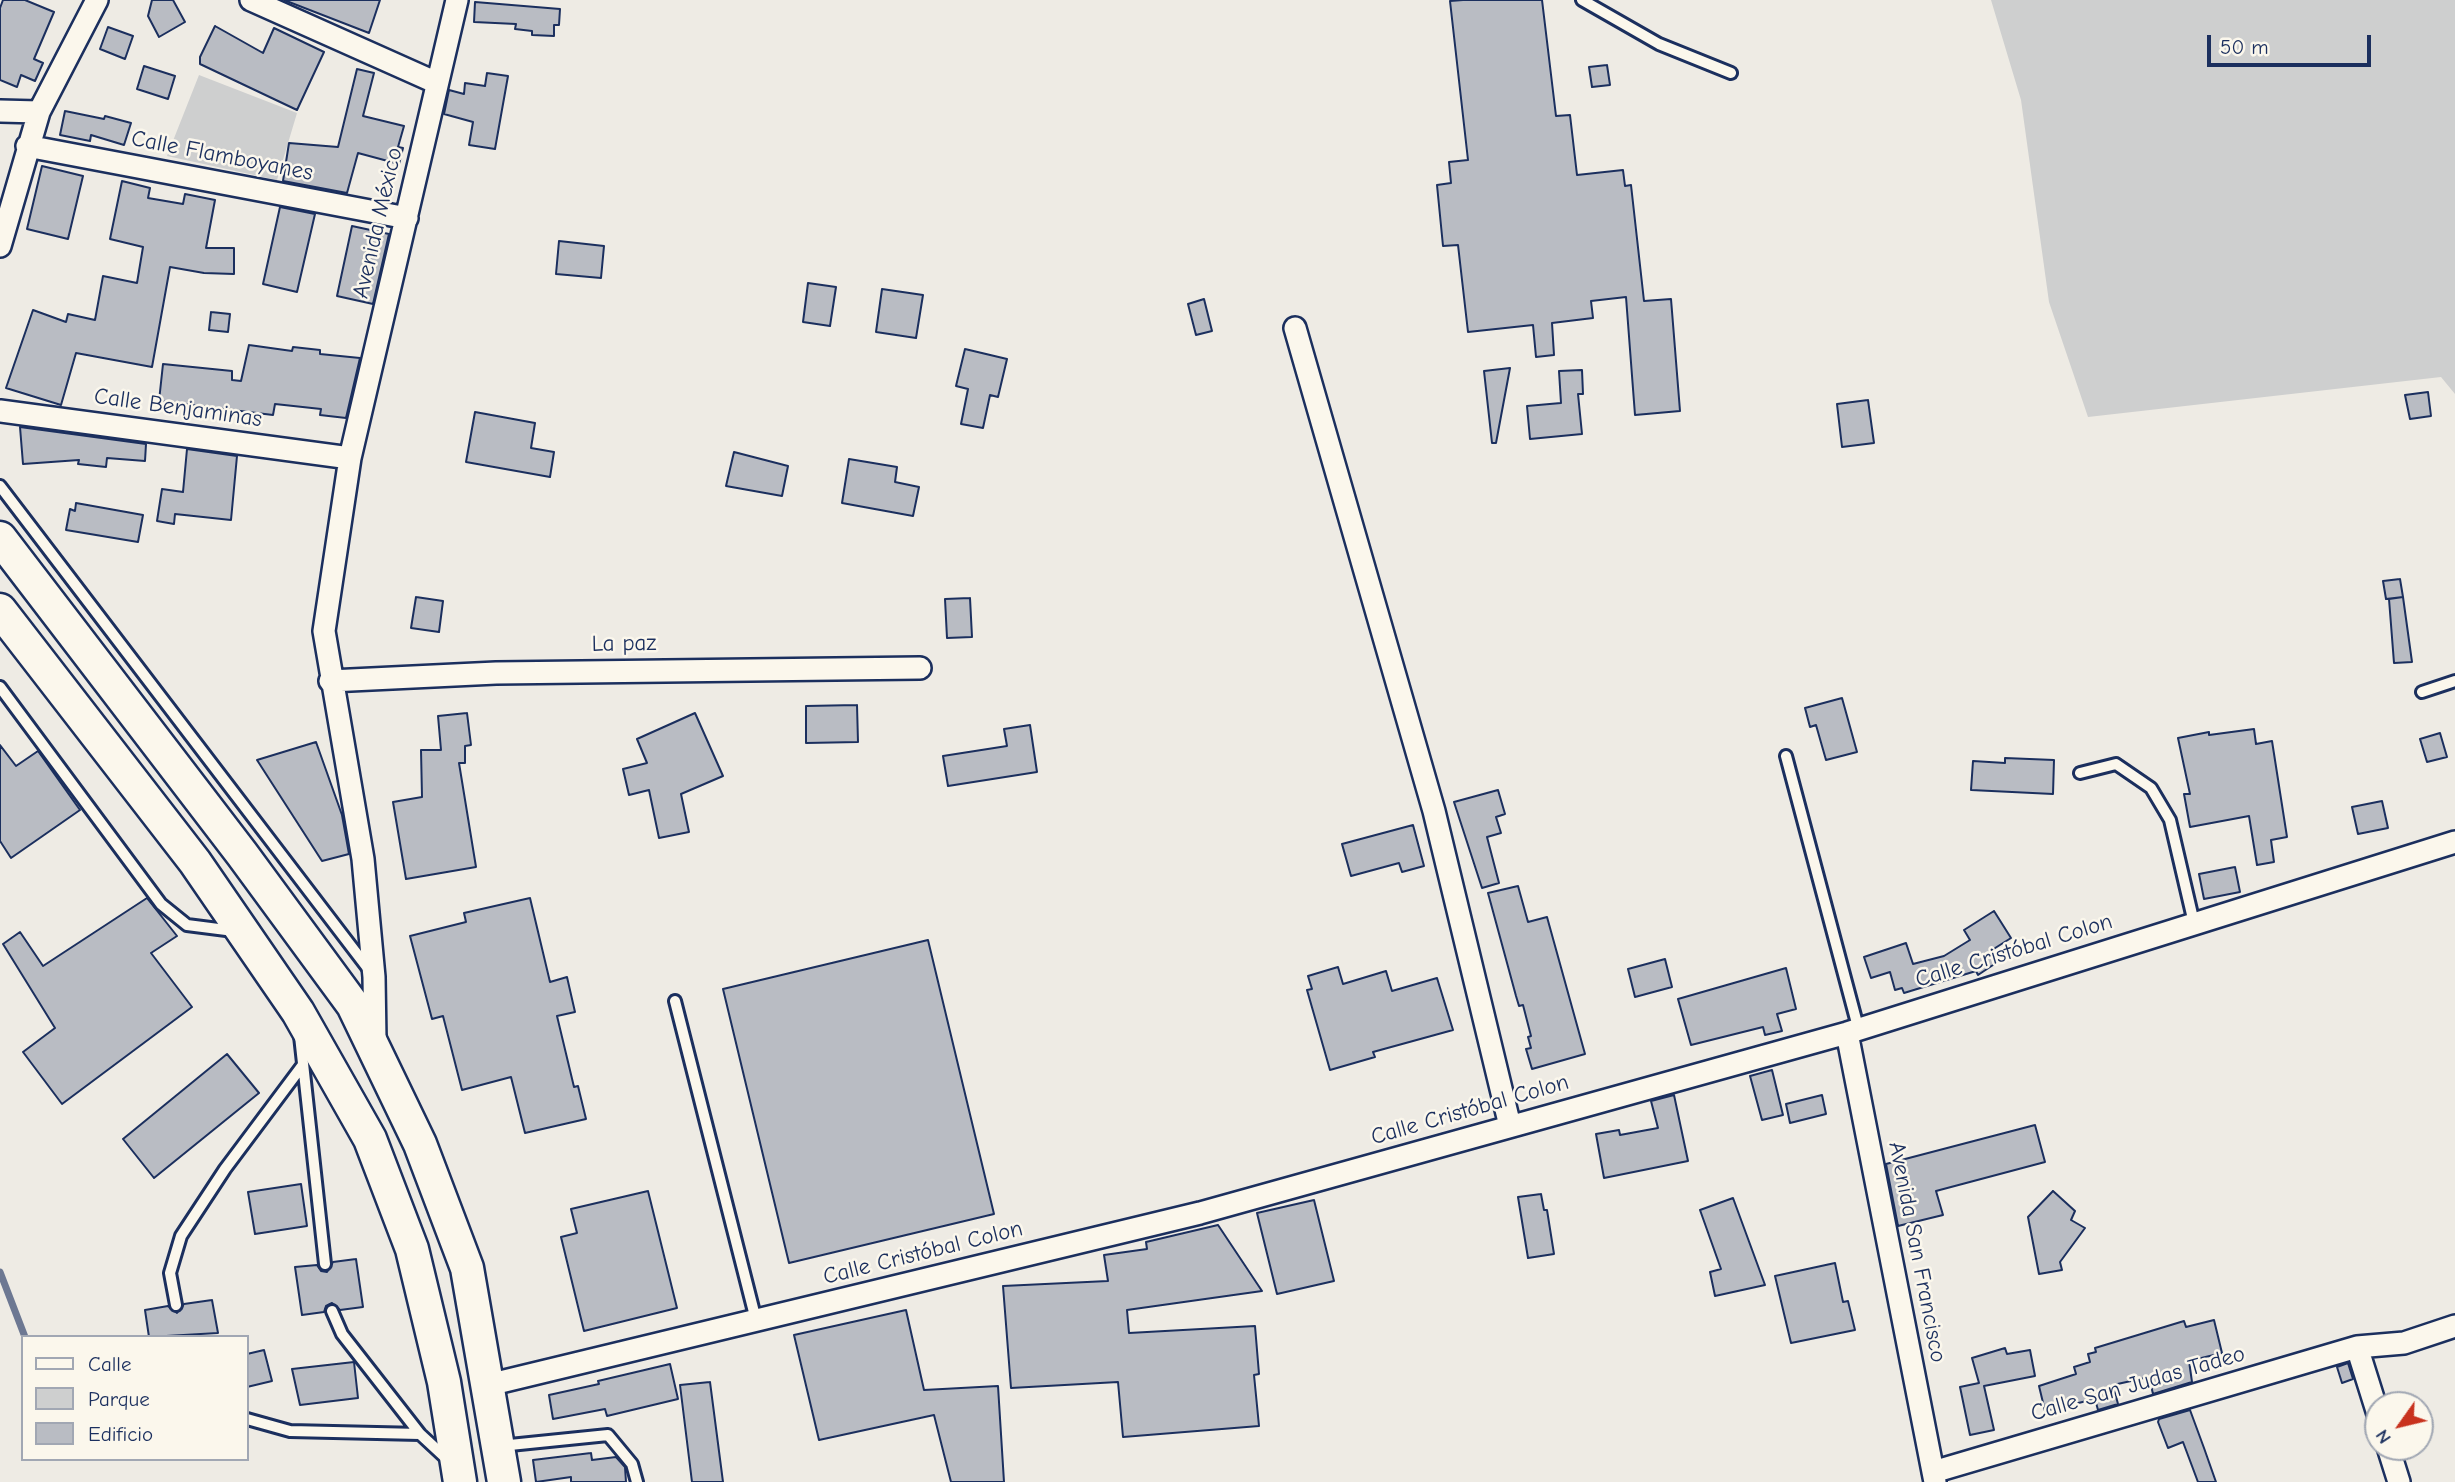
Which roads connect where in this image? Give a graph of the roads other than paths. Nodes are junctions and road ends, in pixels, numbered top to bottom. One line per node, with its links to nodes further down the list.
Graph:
1 (251, 0): 6 (street)
2 (457, 0): 6 (street, Avenida México)
3 (1582, 0): 5 (lane)
4 (93, 1): 8 (street)
5 (1731, 73)
6 (438, 83): 10 (street, Avenida México)
7 (0, 111): 8 (street)
8 (39, 112): 9 (street)
9 (27, 146): 10 (street, Calle Flamboyanes); 11 (street)
10 (407, 218): 14 (street, Avenida México)
11 (0, 246)
12 (1294, 328): 34 (street)
13 (0, 411): 14 (street, Calle Benjaminas)
14 (350, 458): 19 (street, Avenida México)
15 (0, 486): 28 (lane)
16 (0, 538): 32 (main road)
17 (1, 612): 27 (main road)
18 (920, 668): 19 (street, La paz)
19 (330, 681): 28 (street, Avenida México)
20 (2455, 681): 22 (lane)
21 (0, 687): 27 (lane)
22 (2422, 692)
23 (1786, 756): 31 (lane)
24 (2080, 773): 26 (lane)
25 (2455, 842): 26 (street, Calle Cristóbal Colon)
26 (2194, 923): 31 (street, Calle Cristóbal Colon)
27 (244, 932): 30 (main road)
28 (374, 977): 32 (street, Avenida México)
29 (675, 1001): 38 (lane)
30 (298, 1012): 33 (lane); 47 (main road)
31 (1852, 1030): 34 (street, Calle Cristóbal Colon); 48 (street, Avenida San Francisco)
32 (375, 1051): 41 (main road)
33 (302, 1066): 35 (lane); 36 (lane)
34 (1510, 1126): 38 (street, Calle Cristóbal Colon)
35 (325, 1264)
36 (176, 1305)
37 (332, 1311): 44 (lane)
38 (756, 1320): 41 (street, Calle Cristóbal Colon)
39 (2455, 1326): 40 (street, Calle San Judas Tadeo)
40 (2357, 1347): 42 (street); 48 (street, Calle San Judas Tadeo)
41 (488, 1385): 45 (main road)
42 (2371, 1391)
43 (248, 1419): 44 (lane)
44 (420, 1434): 47 (lane)
45 (498, 1446): 49 (main road); 50 (lane)
46 (2392, 1461): 51 (street)
47 (459, 1476)
48 (1934, 1477)
49 (504, 1482)
50 (637, 1482)
51 (2399, 1482)

